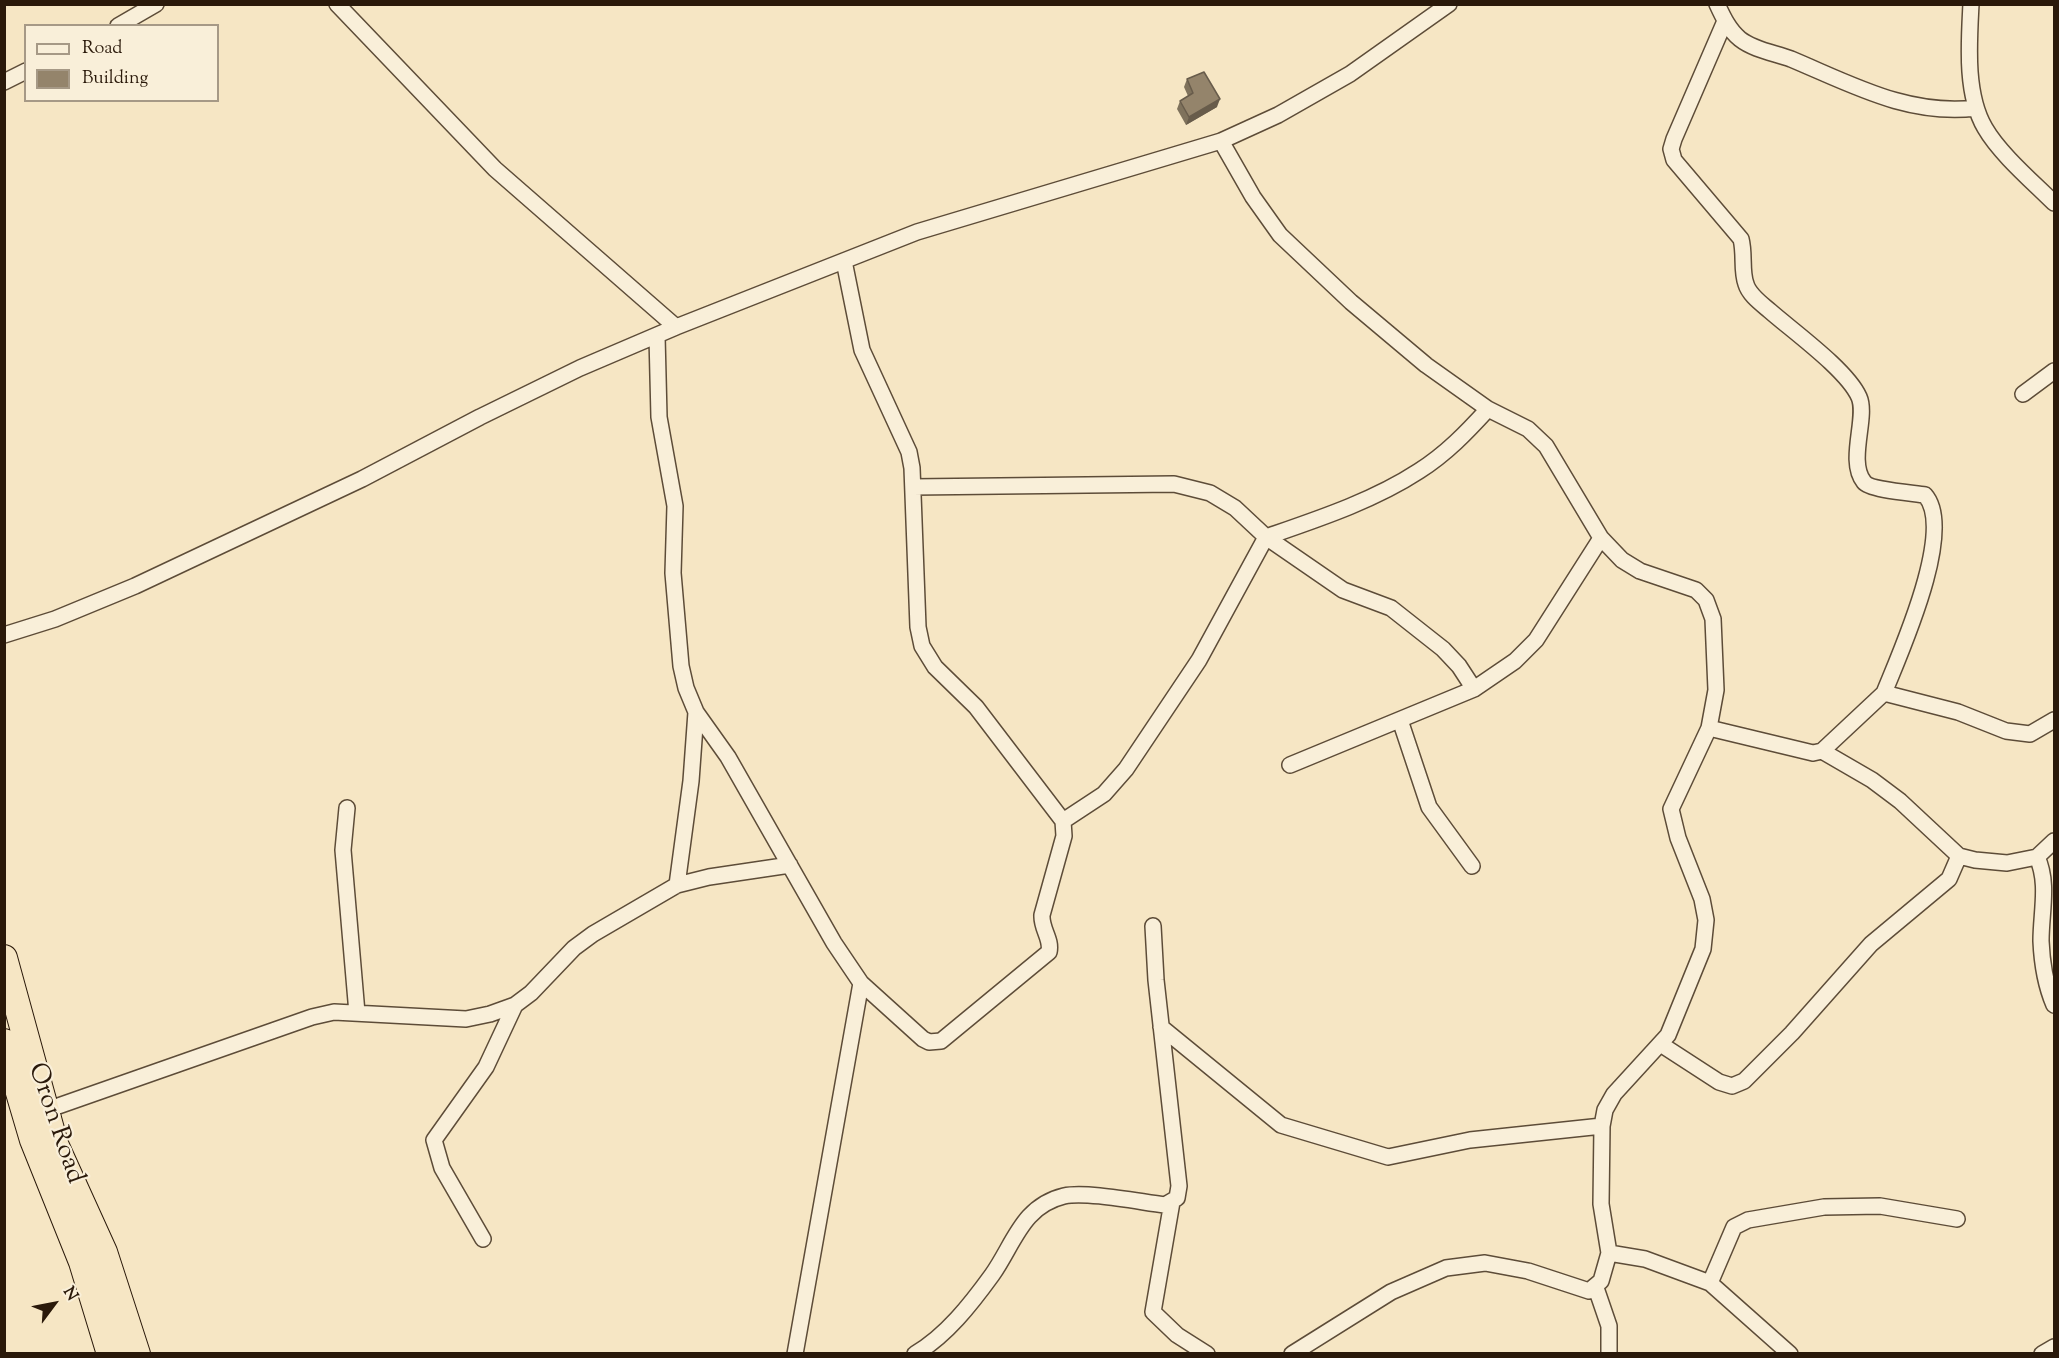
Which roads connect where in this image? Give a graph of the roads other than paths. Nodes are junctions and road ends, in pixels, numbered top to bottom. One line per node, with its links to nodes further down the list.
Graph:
1 (156, 4): 7 (street)
2 (337, 4): 14 (street)
3 (1449, 4): 11 (street)
4 (1717, 4): 6 (street)
5 (1971, 4): 10 (street)
6 (1725, 21): 10 (street); 24 (street)
7 (121, 24)
8 (24, 72): 9 (street)
9 (4, 82)
10 (1976, 108): 12 (street)
11 (1221, 141): 13 (street); 18 (street)
12 (2055, 203)
13 (843, 261): 14 (street); 19 (street)
14 (676, 327): 15 (street)
15 (657, 336): 22 (street); 25 (street)
16 (2055, 370): 17 (street)
17 (2023, 394)
18 (1488, 409): 20 (street); 21 (street)
19 (913, 487): 20 (street); 32 (street)
20 (1266, 537): 23 (street); 32 (street)
21 (1601, 538): 23 (street); 28 (street)
22 (4, 634)
23 (1474, 689): 26 (street)
24 (1884, 693): 27 (street); 29 (street)
25 (696, 712): 36 (street); 38 (street)
26 (1400, 720): 30 (street); 37 (street)
27 (2055, 720)
28 (1708, 728): 29 (street); 47 (street)
29 (1822, 751): 34 (street)
30 (1290, 765)
31 (347, 807): 44 (street)
32 (1063, 821): 41 (street)
33 (2055, 841): 35 (street)
34 (1959, 856): 35 (street); 47 (street)
35 (2037, 857): 42 (street)
36 (790, 865): 38 (street); 41 (street)
37 (1472, 866)
38 (677, 885): 43 (street)
39 (1153, 926): 45 (street)
40 (4, 958): 49 (highway, Oron Road)
41 (861, 983): 60 (street)
42 (2053, 998)
43 (515, 1005): 44 (street); 53 (street)
44 (357, 1013): 49 (street)
45 (1161, 1027): 50 (street); 51 (street)
46 (4, 1042): 48 (highway)
47 (1662, 1045): 50 (street)
48 (11, 1098): 58 (highway)
49 (44, 1111): 59 (highway, Oron Road)
50 (1602, 1126): 54 (street)
51 (1172, 1202): 61 (street); 62 (street)
52 (1956, 1219): 55 (street)
53 (483, 1239)
54 (1609, 1253): 55 (street); 56 (street)
55 (1710, 1283): 65 (street)
56 (1596, 1288): 63 (street); 64 (street)
57 (2055, 1347): 66 (street)
58 (110, 1353)
59 (137, 1353)
60 (795, 1353)
61 (915, 1353)
62 (1207, 1353)
63 (1292, 1353)
64 (1609, 1353)
65 (1790, 1353)
66 (2042, 1353)

